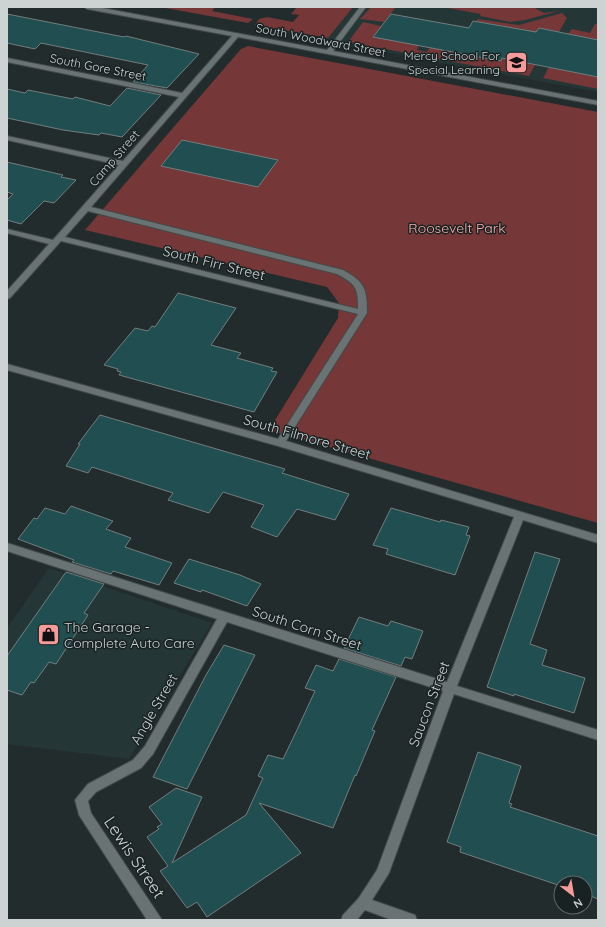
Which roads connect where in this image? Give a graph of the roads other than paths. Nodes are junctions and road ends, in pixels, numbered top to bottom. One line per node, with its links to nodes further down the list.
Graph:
1 (90, 7): 3 (street, South Woodward Street)
2 (363, 7): 4 (street)
3 (237, 35): 4 (street, South Woodward Street); 6 (street, Camp Street)
4 (329, 52): 7 (street, South Woodward Street)
5 (7, 60): 6 (street, South Gore Street)
6 (184, 96): 9 (street, Camp Street)
7 (598, 102)
8 (7, 138): 9 (street)
9 (125, 164): 10 (street, Camp Street)
10 (86, 208): 12 (street, Camp Street); 14 (street)
11 (7, 231): 12 (street, South Firr Street)
12 (57, 240): 13 (street, Camp Street); 14 (street, South Firr Street)
13 (7, 296)
14 (363, 313): 16 (street)
15 (7, 367): 16 (street, South Filmore Street)
16 (280, 443): 17 (street, South Filmore Street)
17 (520, 515): 18 (street, South Filmore Street); 21 (street, Saucon Street)
18 (598, 539)
19 (7, 547): 20 (street, South Corn Street)
20 (224, 617): 21 (street, South Corn Street); 23 (street, Angle Street)
21 (450, 689): 22 (street, South Corn Street); 24 (street, Saucon Street)
22 (598, 735)
23 (85, 815): 25 (street, Lewis Street)
24 (363, 903): 26 (street, Saucon Street); 27 (street)
25 (155, 920)
26 (348, 920)
27 (410, 920)

